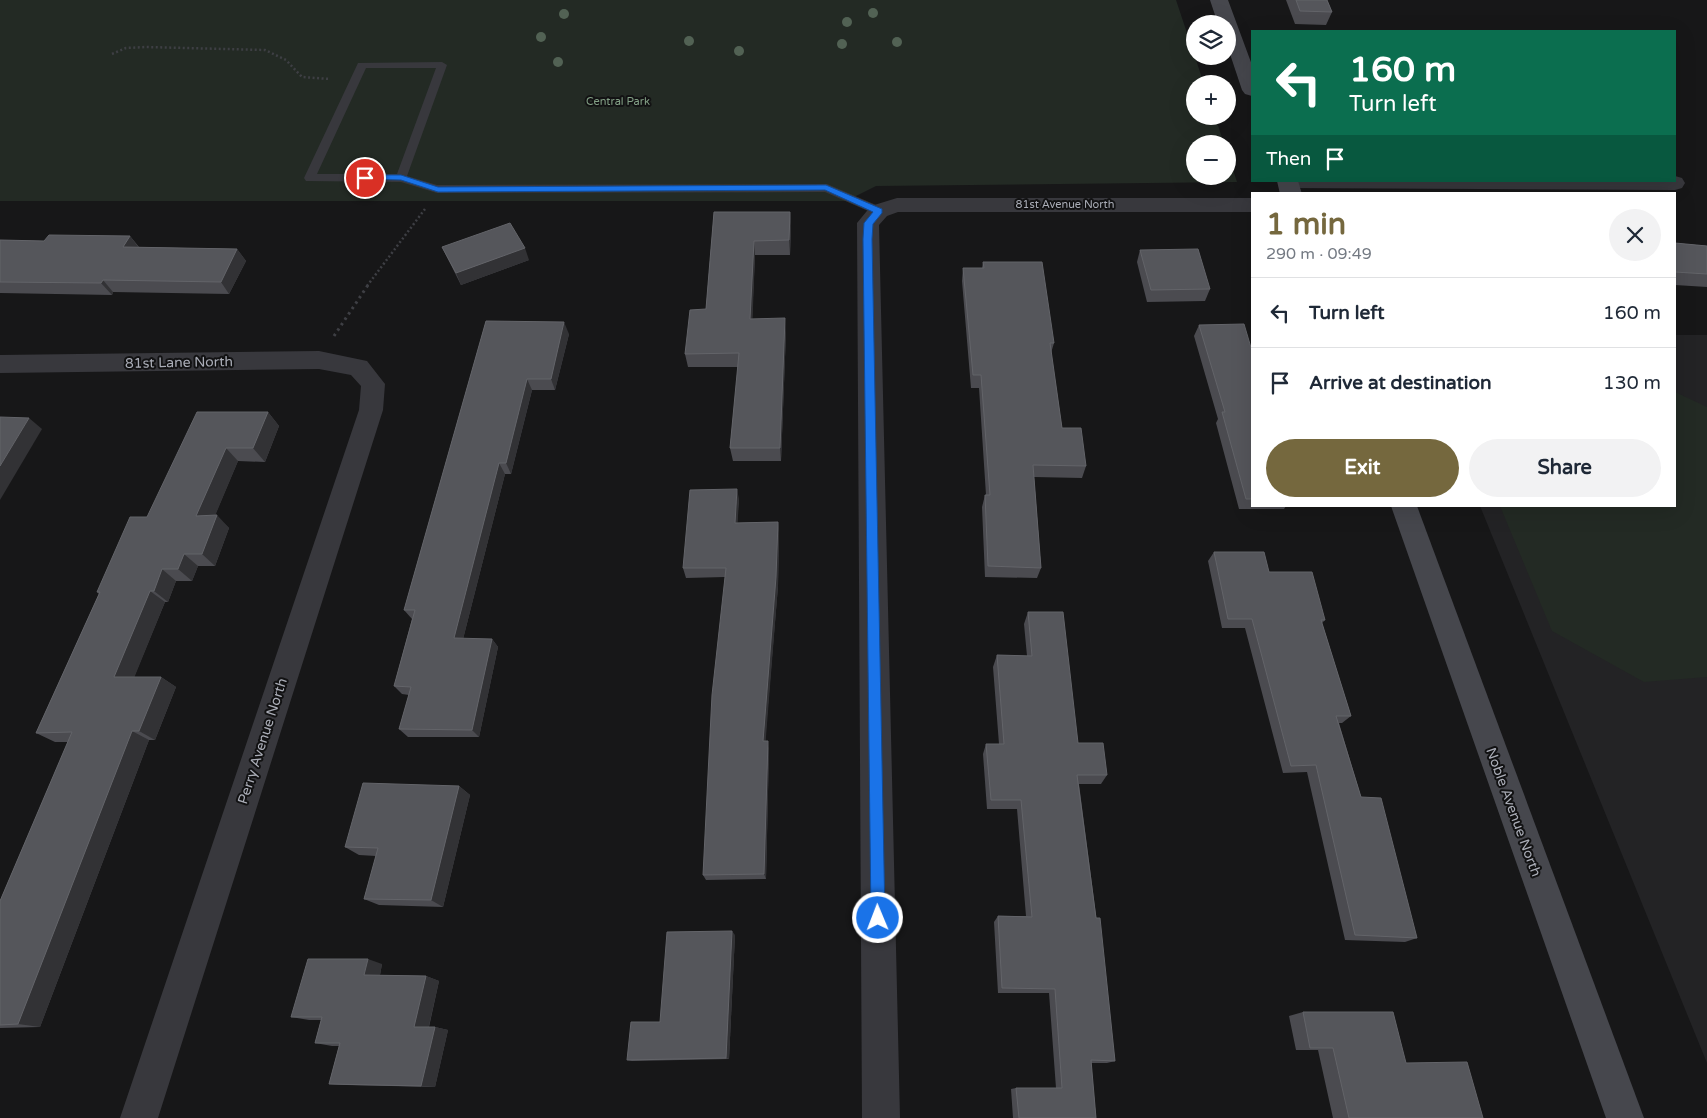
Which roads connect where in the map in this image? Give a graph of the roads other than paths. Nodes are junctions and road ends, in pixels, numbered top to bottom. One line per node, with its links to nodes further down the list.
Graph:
1 (1218, 0): 2 (street)
2 (1224, 15)
3 (1236, 46): 4 (street)
4 (1251, 87)
5 (401, 178): 5 (lane); 9 (lane)
6 (1481, 182): 7 (street)
7 (1675, 183)
8 (1251, 205): 9 (street, 81st Avenue North)
9 (879, 211): 14 (street)
10 (0, 364): 11 (street, 81st Lane North)
11 (358, 367): 13 (street, Perry Avenue North)
12 (1404, 507): 15 (street, Noble Avenue North)
13 (138, 1118)
14 (881, 1118)
15 (1625, 1118)

